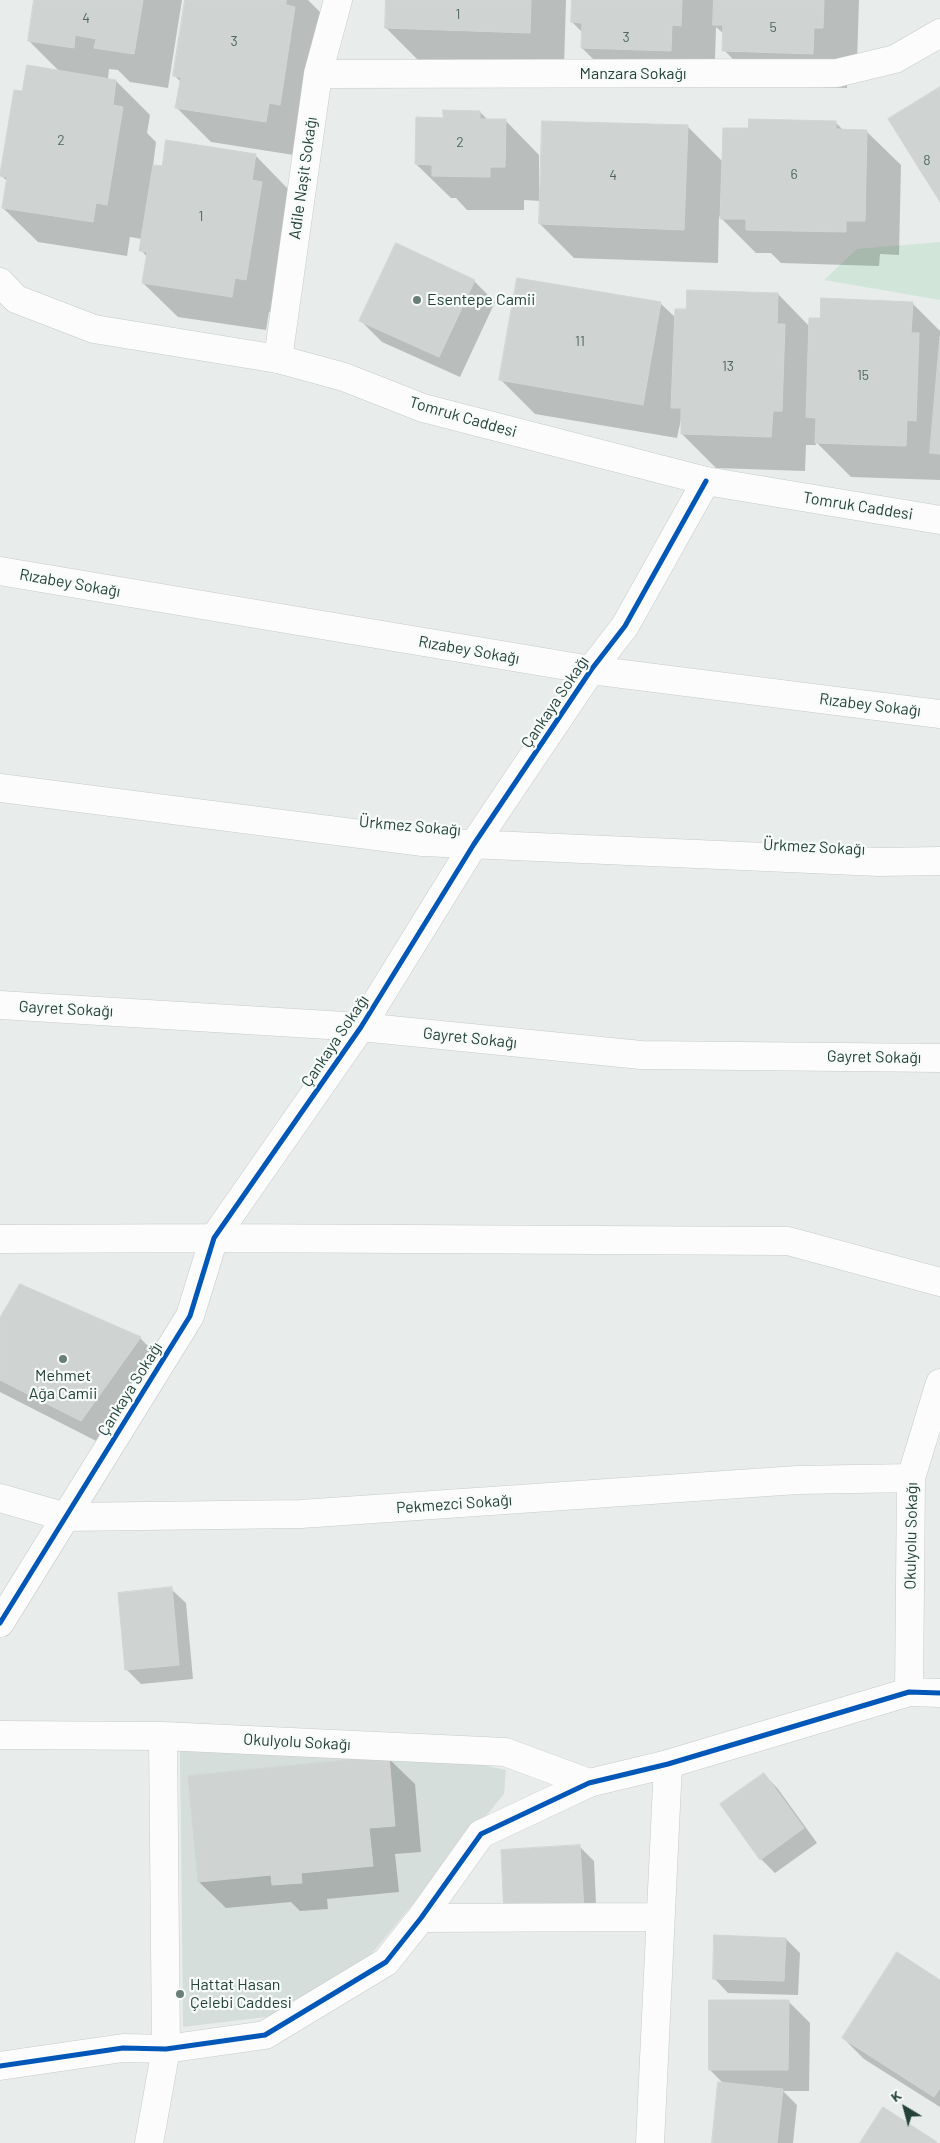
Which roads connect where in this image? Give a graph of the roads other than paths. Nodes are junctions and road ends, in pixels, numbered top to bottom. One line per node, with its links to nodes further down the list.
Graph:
1 (338, 0): 3 (street, Adile Naşit Sokağı)
2 (940, 33): 3 (street, Manzara Sokağı)
3 (318, 74): 5 (street, Adile Naşit Sokağı)
4 (0, 282): 5 (street, Tomruk Caddesi)
5 (278, 359): 6 (street, Tomruk Caddesi)
6 (706, 481): 7 (street, Tomruk Caddesi); 9 (street, Çankaya Sokağı)
7 (940, 520)
8 (0, 571): 9 (street, Rızabey Sokağı)
9 (591, 670): 10 (street, Rızabey Sokağı); 12 (street, Çankaya Sokağı)
10 (940, 714)
11 (0, 788): 12 (street, Ürkmez Sokağı)
12 (474, 844): 13 (street, Ürkmez Sokağı); 15 (street, Çankaya Sokağı)
13 (940, 861)
14 (0, 1005): 15 (street, Gayret Sokağı)
15 (361, 1027): 16 (street, Gayret Sokağı); 17 (street, Çankaya Sokağı)
16 (940, 1058)
17 (214, 1238): 18 (street); 19 (street); 23 (street, Çankaya Sokağı)
18 (0, 1239)
19 (940, 1282)
20 (940, 1383): 21 (street, Okulyolu Sokağı)
21 (911, 1478): 23 (street, Pekmezci Sokağı); 25 (street, Okulyolu Sokağı)
22 (0, 1498): 23 (street, Pekmezci Sokağı)
23 (66, 1517): 24 (street, Çankaya Sokağı)
24 (0, 1623)
25 (909, 1692): 26 (street); 29 (street)
26 (940, 1693)
27 (0, 1735): 28 (street, Okulyolu Sokağı)
28 (163, 1736): 30 (street, Okulyolu Sokağı); 33 (street)
29 (668, 1764): 30 (street); 31 (street)
30 (589, 1783): 32 (street)
31 (660, 1917): 32 (street); 36 (street)
32 (420, 1918): 33 (street)
33 (166, 2050): 34 (street); 35 (street)
34 (0, 2066)
35 (149, 2143)
36 (650, 2143)

